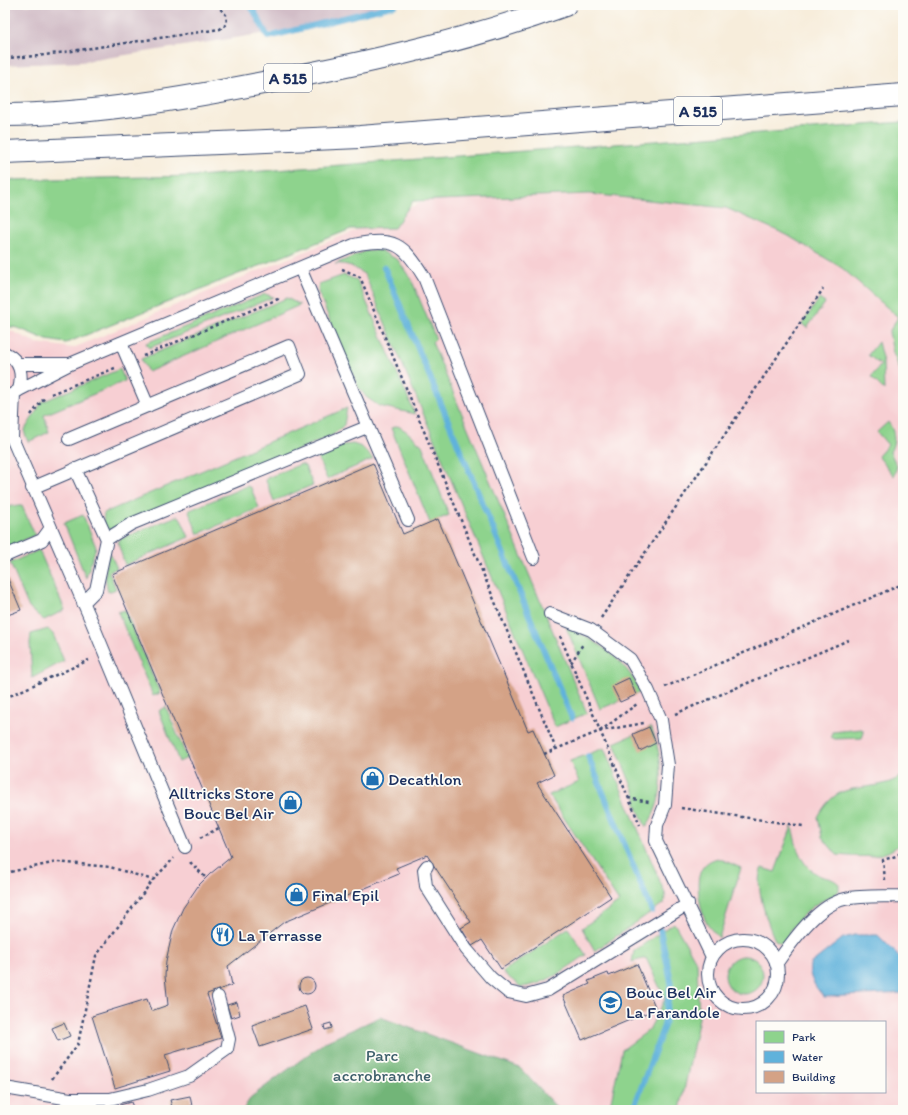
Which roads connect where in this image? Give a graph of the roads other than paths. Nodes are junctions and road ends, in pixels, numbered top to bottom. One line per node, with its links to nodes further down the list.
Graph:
1 (565, 5): 3 (highway, A 515)
2 (903, 95): 4 (highway, A 515)
3 (5, 115)
4 (5, 152)
5 (300, 268): 6 (lane); 12 (lane); 22 (lane)
6 (121, 343): 9 (lane); 11 (lane)
7 (5, 353): 8 (lane)
8 (19, 364): 9 (lane); 10 (lane)
9 (70, 364): 10 (lane)
10 (13, 394): 14 (lane)
11 (148, 406): 15 (lane); 16 (lane)
12 (367, 426): 18 (lane); 20 (lane)
13 (5, 428): 14 (lane)
14 (12, 438): 17 (lane)
15 (69, 439)
16 (75, 470): 17 (lane); 20 (lane)
17 (32, 488): 19 (lane)
18 (408, 520)
19 (50, 529): 21 (lane); 23 (lane)
20 (107, 540): 23 (lane)
21 (5, 556)
22 (534, 558)
23 (83, 603): 25 (lane)
24 (550, 614): 28 (lane)
25 (185, 852)
26 (427, 866): 28 (lane)
27 (903, 896): 30 (lane)
28 (688, 904): 29 (lane)
29 (712, 957): 30 (lane); 30 (lane)
30 (776, 964)
31 (218, 997): 32 (lane)
32 (5, 1088)

